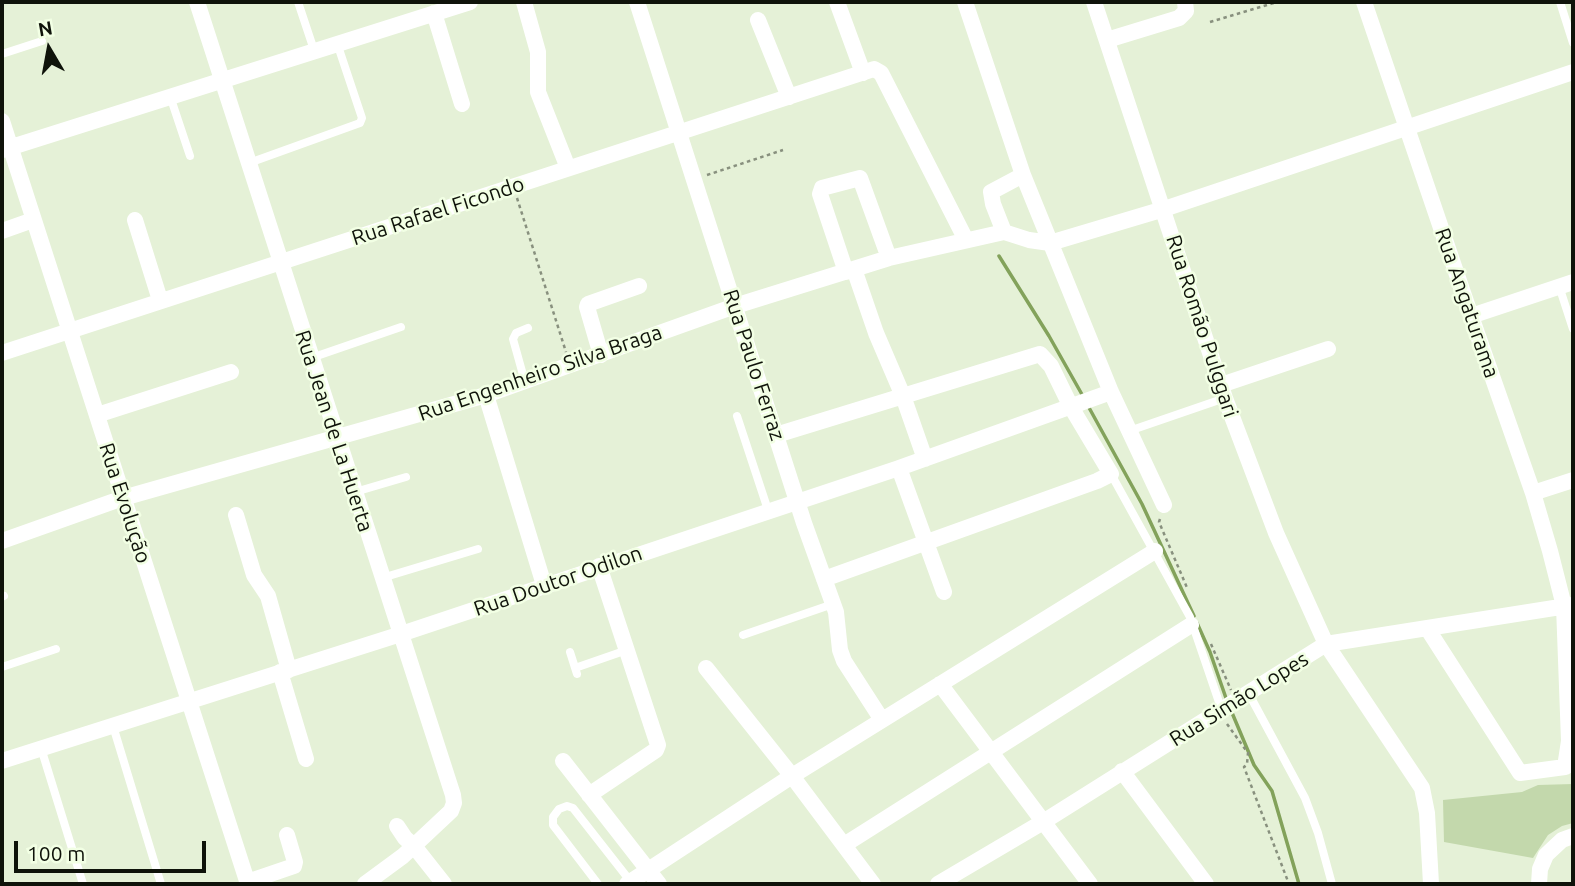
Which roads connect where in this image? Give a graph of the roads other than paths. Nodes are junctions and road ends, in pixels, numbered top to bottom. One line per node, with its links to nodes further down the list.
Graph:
1 (197, 2): 22 (street, Rua Jean de La Huerta)
2 (298, 2): 18 (lane)
3 (470, 2): 12 (street)
4 (524, 2): 32 (street)
5 (637, 2): 28 (street, Rua Paulo Ferraz)
6 (837, 2): 20 (street)
7 (965, 2): 33 (street)
8 (1094, 2): 14 (street, Rua Romão Pulggari)
9 (1185, 2): 14 (street)
10 (1364, 2): 27 (street, Rua Angaturama)
11 (1560, 2): 17 (lane)
12 (424, 10): 16 (street); 25 (street)
13 (758, 20): 24 (street)
14 (1107, 40): 34 (street, Rua Romão Pulggari)
15 (42, 41): 19 (lane)
16 (337, 43): 18 (street); 31 (lane)
17 (1573, 43)
18 (314, 50): 22 (street)
19 (2, 54)
20 (868, 71): 24 (street, Rua Rafael Ficondo); 39 (street)
21 (1573, 72): 27 (street)
22 (222, 79): 23 (street); 31 (street, Rua Jean de La Huerta)
23 (170, 96): 29 (street); 30 (lane)
24 (789, 97): 28 (street, Rua Rafael Ficondo)
25 (462, 104)
26 (2, 121): 29 (street, Rua Evolução)
27 (1407, 127): 34 (street); 48 (street, Rua Angaturama)
28 (678, 132): 32 (street, Rua Rafael Ficondo); 47 (street, Rua Paulo Ferraz)
29 (6, 148): 35 (street, Rua Evolução)
30 (190, 156)
31 (249, 163): 42 (street, Rua Jean de La Huerta)
32 (568, 168): 42 (street, Rua Rafael Ficondo)
33 (1023, 175): 38 (street); 40 (street)
34 (1164, 209): 40 (street); 59 (street, Rua Romão Pulggari)
35 (33, 220): 37 (street); 52 (street, Rua Evolução)
36 (135, 220): 46 (street)
37 (2, 231)
38 (1004, 232): 39 (street, Rua Engenheiro Silva Braga); 40 (street)
39 (966, 240): 41 (street, Rua Engenheiro Silva Braga)
40 (1049, 243): 61 (street)
41 (889, 258): 43 (street, Rua Engenheiro Silva Braga); 43 (street)
42 (280, 262): 46 (street, Rua Rafael Ficondo); 56 (street, Rua Jean de La Huerta)
43 (850, 270): 47 (street, Rua Engenheiro Silva Braga); 62 (street)
44 (1566, 284): 48 (street); 51 (lane)
45 (639, 286): 55 (street)
46 (160, 300): 52 (street, Rua Rafael Ficondo)
47 (735, 306): 55 (street, Rua Engenheiro Silva Braga); 67 (street, Rua Paulo Ferraz)
48 (1471, 316): 75 (street, Rua Angaturama)
49 (401, 327): 56 (lane)
50 (528, 328): 58 (lane)
51 (1573, 329)
52 (69, 330): 54 (street, Rua Rafael Ficondo); 64 (street, Rua Evolução)
53 (1328, 349): 59 (street)
54 (2, 353)
55 (601, 355): 58 (street, Rua Engenheiro Silva Braga)
56 (311, 358): 68 (street, Rua Jean de La Huerta)
57 (231, 372): 64 (street)
58 (525, 382): 60 (street, Rua Engenheiro Silva Braga)
59 (1223, 392): 66 (lane); 96 (street, Rua Romão Pulggari)
60 (486, 395): 68 (street, Rua Engenheiro Silva Braga); 88 (street)
61 (1103, 395): 63 (street, Rua Doutor Odilon); 66 (street)
62 (902, 396): 63 (street); 67 (street); 69 (street)
63 (1074, 406): 69 (street, Rua Doutor Odilon); 71 (street)
64 (97, 415): 76 (street, Rua Evolução)
65 (737, 416): 79 (lane)
66 (1129, 431): 78 (street)
67 (776, 435): 77 (street, Rua Paulo Ferraz)
68 (337, 438): 74 (street, Rua Jean de La Huerta); 76 (street, Rua Engenheiro Silva Braga)
69 (925, 459): 70 (street, Rua Doutor Odilon)
70 (899, 468): 77 (street, Rua Doutor Odilon); 82 (street)
71 (1111, 474): 82 (street); 84 (lane)
72 (406, 477): 74 (lane)
73 (1573, 480): 75 (street)
74 (355, 492): 86 (street, Rua Jean de La Huerta)
75 (1534, 493): 91 (street, Rua Angaturama)
76 (123, 498): 81 (street, Rua Engenheiro Silva Braga); 105 (street, Rua Evolução)
77 (797, 502): 79 (street, Rua Doutor Odilon); 87 (street, Rua Paulo Ferraz)
78 (1164, 505)
79 (768, 510): 85 (street, Rua Doutor Odilon)
80 (236, 515): 102 (street)
81 (2, 541)
82 (926, 542): 87 (street); 89 (street)
83 (478, 549): 86 (lane)
84 (1155, 551): 92 (lane); 103 (street)
85 (599, 566): 88 (street, Rua Doutor Odilon); 98 (street)
86 (382, 578): 94 (street, Rua Jean de La Huerta)
87 (824, 579): 90 (street, Rua Paulo Ferraz)
88 (544, 585): 94 (street, Rua Doutor Odilon)
89 (944, 592)
90 (833, 604): 95 (lane); 107 (street, Rua Paulo Ferraz)
91 (1569, 606): 93 (street, Rua Simão Lopes); 93 (street, Rua Angaturama)
92 (1191, 625): 106 (lane); 110 (street)
93 (1427, 628): 96 (street, Rua Simão Lopes)
94 (401, 634): 102 (street, Rua Doutor Odilon); 122 (street, Rua Jean de La Huerta)
95 (743, 635)
96 (1326, 645): 104 (street, Rua Simão Lopes); 137 (street, Rua Romão Pulggari)
97 (56, 649): 100 (lane)
98 (627, 650): 99 (lane); 116 (street)
99 (570, 652)
100 (2, 667)
101 (706, 668): 115 (street)
102 (284, 671): 105 (street, Rua Doutor Odilon); 111 (street)
103 (940, 684): 107 (street); 110 (street)
104 (1242, 698): 106 (street, Rua Simão Lopes); 136 (lane)
105 (190, 702): 108 (street, Rua Doutor Odilon); 124 (street, Rua Evolução)
106 (1221, 711): 114 (street, Rua Simão Lopes)
107 (882, 720): 115 (street)
108 (113, 726): 109 (street, Rua Doutor Odilon); 127 (lane)
109 (41, 748): 112 (street, Rua Doutor Odilon); 126 (lane)
110 (991, 752): 117 (street); 121 (street)
111 (306, 759)
112 (2, 761)
113 (562, 761): 116 (street)
114 (1122, 771): 117 (street, Rua Simão Lopes); 135 (street)
115 (792, 776): 121 (street); 123 (street)
116 (589, 796): 123 (street)
117 (1042, 822): 133 (street, Rua Simão Lopes); 134 (street)
118 (397, 825): 122 (street)
119 (287, 835): 124 (street)
120 (1573, 836): 138 (street)
121 (844, 845): 132 (street)
122 (414, 846): 128 (street); 129 (street)
123 (649, 871): 125 (street); 131 (street)
124 (248, 883)
125 (629, 883): 130 (lane)
126 (83, 884)
127 (161, 884)
128 (365, 884)
129 (444, 884)
130 (598, 884)
131 (659, 884)
132 (873, 884)
133 (938, 884)
134 (1090, 884)
135 (1206, 884)
136 (1332, 884)
137 (1431, 884)
138 (1539, 884)

